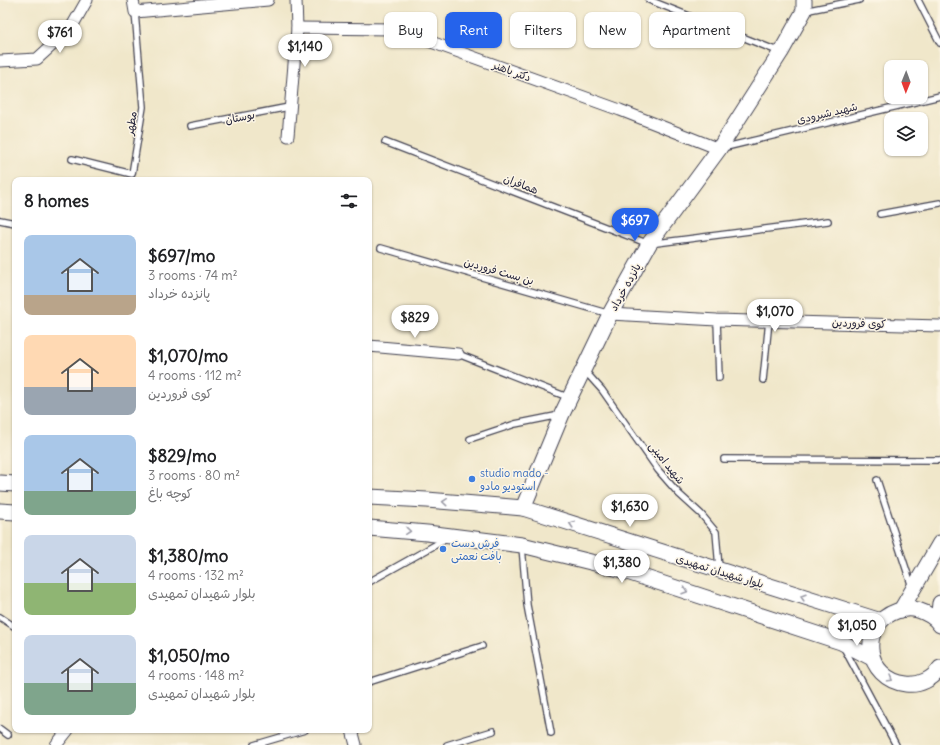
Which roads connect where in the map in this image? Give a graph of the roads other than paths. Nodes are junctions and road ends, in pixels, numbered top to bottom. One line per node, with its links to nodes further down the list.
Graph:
1 (87, 0): 13 (street)
2 (133, 0): 9 (street)
3 (268, 0): 9 (street)
4 (296, 0): 10 (street)
5 (649, 0): 12 (lane)
6 (859, 0): 8 (lane)
7 (918, 0): 11 (lane)
8 (804, 5): 12 (main road, پانزده خرداد)
9 (135, 12): 20 (lane, مطهر)
10 (297, 28): 15 (street); 19 (street, دکتر باهنر)
11 (940, 42)
12 (781, 52): 19 (main road, پانزده خرداد)
13 (0, 61)
14 (940, 96): 19 (lane, شهید شیرودی)
15 (289, 107): 16 (lane, بوستان); 17 (street)
16 (190, 126)
17 (288, 136)
18 (385, 142): 26 (lane, همافران)
19 (719, 149): 26 (main road, پانزده خرداد)
20 (72, 159)
21 (940, 203): 22 (lane)
22 (880, 214)
23 (0, 220): 25 (lane)
24 (828, 220): 26 (lane)
25 (12, 222)
26 (649, 244): 28 (main road, پانزده خرداد)
27 (381, 248): 28 (lane, بن بست فروردین)
28 (610, 314): 29 (street, کوی فروردین); 34 (main road, پانزده خرداد)
29 (717, 320): 30 (street, کوی فروردین); 35 (lane)
30 (769, 321): 31 (street, کوی فروردین); 36 (lane)
31 (940, 326)
32 (372, 346): 33 (street)
33 (458, 354): 37 (lane)
34 (584, 370): 37 (main road, پانزده خرداد); 53 (lane, شهید امینی)
35 (719, 378)
36 (763, 380)
37 (570, 398): 38 (main road, پانزده خرداد)
38 (562, 414): 39 (lane); 46 (main road, پانزده خرداد)
39 (470, 439)
40 (724, 459): 41 (lane)
41 (940, 460)
42 (877, 480): 55 (lane)
43 (0, 483): 44 (main road)
44 (12, 484)
45 (372, 497): 46 (main road, بلوار شهیدان تمهیدی, one-way to 45)
46 (523, 508): 53 (main road, بلوار شهیدان تمهیدی, one-way to 46)
47 (0, 511): 48 (main road)
48 (12, 512)
49 (372, 528): 50 (main road, one-way to 50)
50 (452, 536): 52 (main road); 54 (lane)
51 (940, 543): 55 (main road)
52 (522, 545): 62 (main road, one-way to 62); 72 (lane)
53 (720, 571): 59 (main road, بلوار شهیدان تمهیدی, one-way to 53)
54 (372, 580)
55 (913, 590): 57 (main road)
56 (940, 603): 60 (main road)
57 (901, 610): 59 (main road); 60 (main road)
58 (0, 617): 61 (lane)
59 (881, 621): 64 (main road)
60 (939, 624)
61 (12, 625)
62 (841, 642): 64 (main road); 78 (lane)
63 (482, 646): 66 (lane)
64 (872, 658): 65 (main road, one-way to 65)
65 (938, 674)
66 (372, 681)
67 (0, 729): 73 (lane)
68 (493, 731): 77 (lane)
69 (66, 733): 74 (street)
70 (295, 733): 75 (lane)
71 (353, 733): 76 (street)
72 (551, 733)
73 (8, 735)
74 (56, 745)
75 (254, 745)
76 (356, 745)
77 (447, 745)
78 (896, 745)

